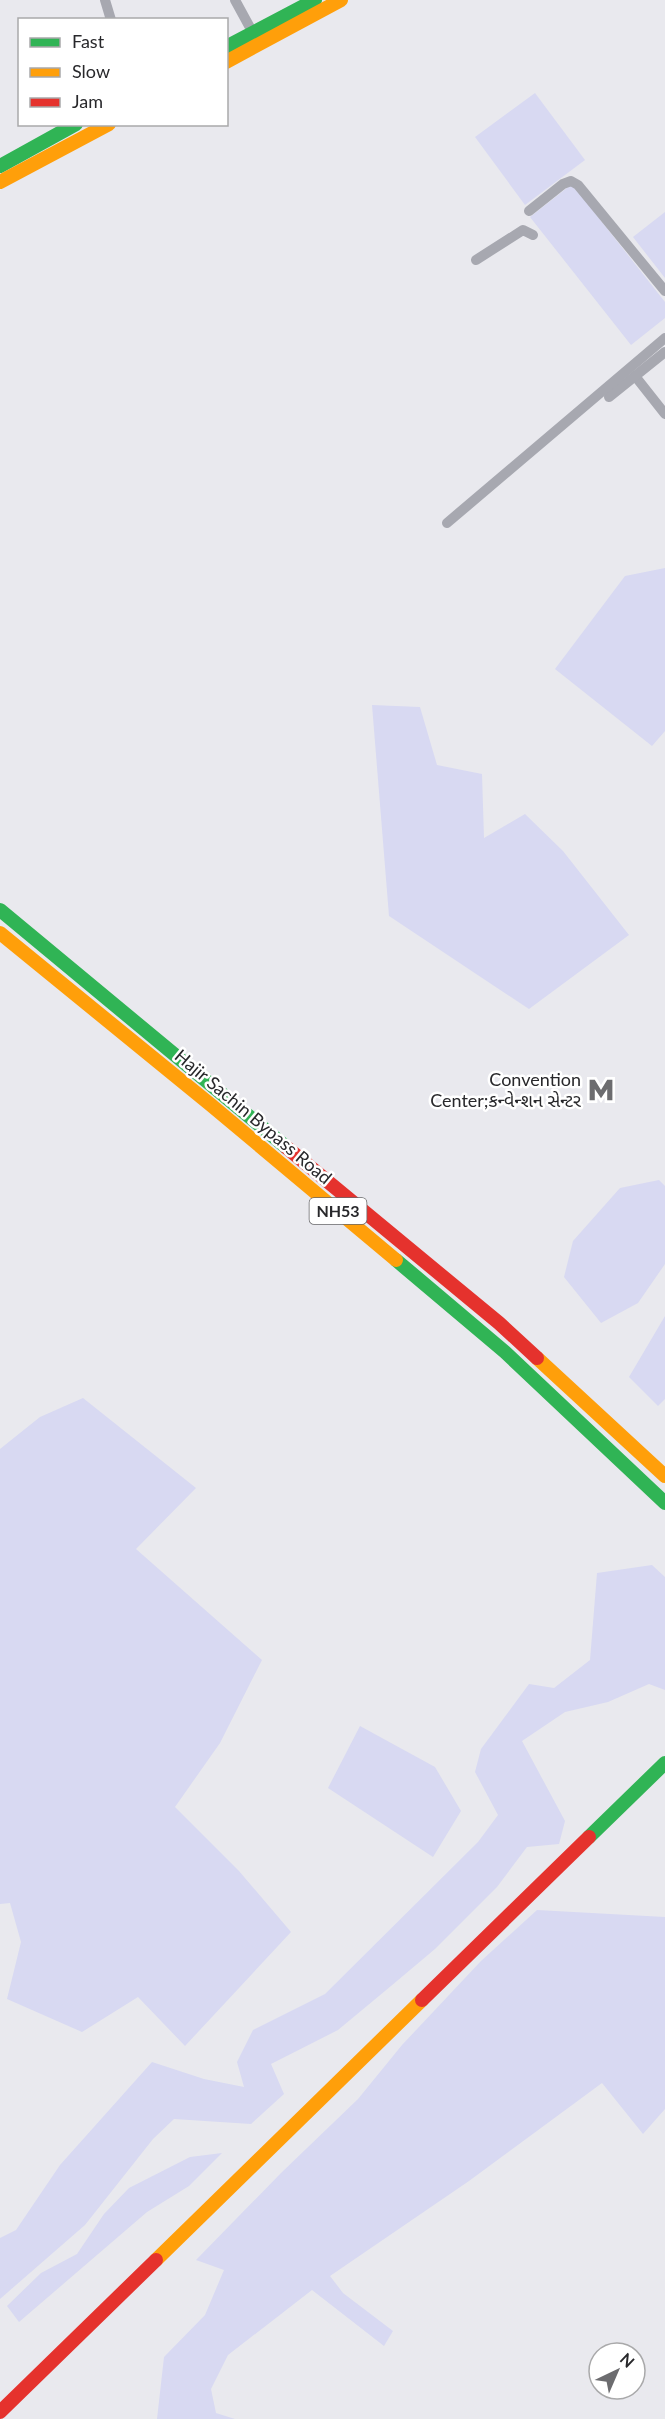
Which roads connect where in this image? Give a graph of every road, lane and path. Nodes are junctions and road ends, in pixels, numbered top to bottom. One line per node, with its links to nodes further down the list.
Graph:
1 (105, 0): 5 (street)
2 (235, 0): 6 (street)
3 (315, 0): 6 (main road)
4 (341, 0): 8 (main road)
5 (110, 18)
6 (253, 33): 7 (main road)
7 (228, 46)
8 (228, 61)
9 (72, 126): 11 (main road)
10 (105, 126): 12 (main road)
11 (0, 166)
12 (0, 182)
13 (529, 211): 16 (street)
14 (533, 235): 15 (street)
15 (476, 260)
16 (665, 291)
17 (665, 338): 22 (street)
18 (665, 352): 19 (street)
19 (634, 376): 20 (street); 21 (street)
20 (609, 397)
21 (665, 414)
22 (447, 523)
23 (0, 910): 25 (main road, NH53)
24 (0, 933): 26 (main road, Hajir Sachin Bypass Road / NH53)
25 (665, 1476)
26 (665, 1503)
27 (665, 1763): 28 (main road)
28 (0, 2412)

